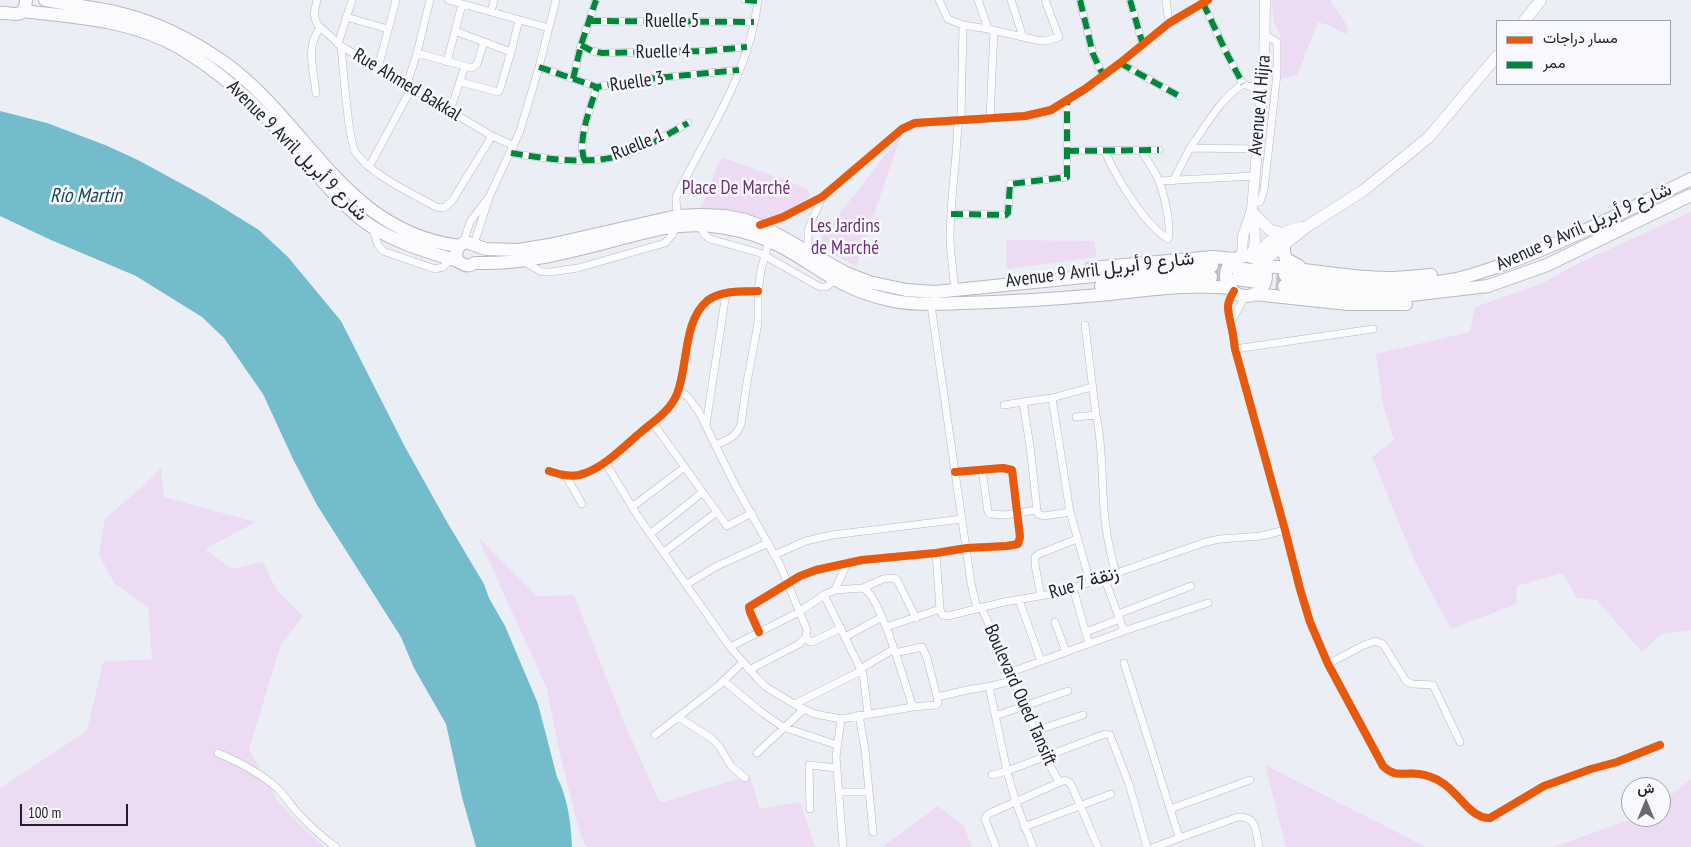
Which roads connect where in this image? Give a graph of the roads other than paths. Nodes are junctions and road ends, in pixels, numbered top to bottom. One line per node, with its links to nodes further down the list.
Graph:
1 (45, 0): 27 (highway, Avenue 9 Avril شارع 9 أبريل)
2 (95, 0): 27 (highway)
3 (317, 0): 35 (street)
4 (352, 0): 28 (street)
5 (396, 0): 37 (street)
6 (430, 0): 48 (street)
7 (448, 0): 23 (street)
8 (494, 0): 26 (street)
9 (556, 0): 36 (street)
10 (596, 0): 31 (street)
11 (745, 0): 21 (street)
12 (939, 0): 34 (street)
13 (978, 0): 38 (street)
14 (1011, 0): 41 (street)
15 (1045, 0): 41 (street)
16 (1080, 0): 58 (street)
17 (1130, 0): 44 (street)
18 (1166, 0): 33 (street)
19 (1265, 0): 40 (street, Avenue Al Hijra)
20 (1541, 0): 30 (main road)
21 (758, 1): 32 (street)
22 (1206, 2): 33 (street); 61 (street)
23 (462, 4): 26 (street); 39 (street)
24 (24, 5): 25 (highway, Avenue 9 Avril شارع 9 أبريل); 101 (highway, Avenue 9 Avril شارع 9 أبريل)
25 (2, 8)
26 (491, 12): 29 (street)
27 (119, 13): 98 (highway, Avenue 9 Avril شارع 9 أبريل)
28 (346, 17): 37 (street); 43 (street)
29 (519, 20): 36 (street); 47 (street)
30 (1525, 20)
31 (589, 21): 32 (street, Ruelle 5); 45 (street)
32 (754, 22): 46 (street)
33 (1169, 23): 44 (street)
34 (963, 25): 38 (street); 71 (street)
35 (320, 28): 43 (street, Rue Ahmed Bakkal); 65 (street)
36 (549, 28): 53 (street)
37 (388, 30): 54 (street)
38 (991, 30): 41 (street); 69 (street)
39 (455, 31): 42 (street); 50 (street)
40 (1266, 35): 56 (street, Avenue Al Hijra); 57 (street)
41 (1023, 37)
42 (484, 42): 47 (street); 52 (street)
43 (340, 45): 54 (street, Rue Ahmed Bakkal); 83 (street)
44 (1143, 45): 51 (street)
45 (581, 46): 46 (street, Ruelle 4); 59 (street)
46 (747, 48): 55 (street)
47 (511, 52): 60 (street)
48 (417, 53): 50 (street); 62 (street)
49 (1496, 57): 96 (main road)
50 (447, 62): 52 (street)
51 (1120, 64): 58 (street); 66 (street)
52 (465, 66): 60 (street)
53 (539, 67): 59 (street, Ruelle 3); 76 (street)
54 (378, 68): 62 (street, Rue Ahmed Bakkal)
55 (739, 70): 63 (street, Ruelle 3); 93 (street)
56 (1264, 72): 57 (street); 64 (street, Avenue Al Hijra)
57 (1277, 74): 72 (street)
58 (1102, 75): 67 (street)
59 (573, 80): 63 (street, Ruelle 3)
60 (461, 82): 68 (street)
61 (1243, 84): 64 (street); 75 (street)
62 (409, 86): 68 (street, Rue Ahmed Bakkal); 83 (street)
63 (597, 87): 82 (street, Ruelle 1)
64 (1262, 91): 70 (street, Avenue Al Hijra)
65 (316, 93)
66 (1179, 96)
67 (1067, 100): 69 (street); 79 (street)
68 (450, 110): 74 (street, Rue Ahmed Bakkal)
69 (990, 118): 71 (street)
70 (1260, 119): 72 (street); 77 (street, Avenue Al Hijra)
71 (959, 120): 90 (street); 92 (street)
72 (1272, 121): 91 (street)
73 (688, 123): 82 (street, Ruelle 1)
74 (492, 136): 76 (street, Rue Ahmed Bakkal); 83 (street)
75 (1190, 148): 77 (street); 87 (street)
76 (513, 149): 82 (street, Ruelle 1); 88 (street)
77 (1257, 149): 84 (street, Avenue Al Hijra)
78 (1159, 150): 80 (street)
79 (1067, 151): 81 (street); 92 (street)
80 (1142, 151): 81 (street); 86 (street)
81 (1105, 152): 86 (street)
82 (585, 160)
83 (369, 167)
84 (1254, 176): 87 (street); 91 (street, Avenue Al Hijra)
85 (1691, 178): 105 (highway, Avenue 9 Avril شارع 9 أبريل)
86 (1159, 181): 87 (street)
87 (1173, 181)
88 (490, 195): 98 (street); 98 (street)
89 (1691, 195): 107 (highway, Avenue 9 Avril شارع 9 أبريل)
90 (822, 197): 95 (street); 99 (street)
91 (1253, 209): 96 (main road); 104 (street, Avenue Al Hijra)
92 (952, 214): 108 (street)
93 (676, 221): 94 (highway, Avenue 9 Avril شارع 9 أبريل); 95 (highway, Avenue 9 Avril شارع 9 أبريل); 98 (highway, Avenue 9 Avril شارع 9 أبريل); 102 (highway, Avenue 9 Avril شارع 9 أبريل)
94 (700, 225): 95 (highway, Avenue 9 Avril شارع 9 أبريل); 100 (street)
95 (751, 226): 97 (highway); 99 (highway)
96 (1284, 239): 103 (highway); 104 (main road)
97 (769, 241): 99 (highway); 100 (street)
98 (468, 245): 101 (highway); 102 (highway)
99 (803, 254): 106 (highway, Avenue 9 Avril شارع 9 أبريل); 108 (highway, Avenue 9 Avril شارع 9 أبريل)
100 (764, 255): 106 (street); 109 (street)
101 (455, 260): 102 (highway, Avenue 9 Avril شارع 9 أبريل)
102 (475, 262)
103 (1314, 271): 104 (highway, Avenue 9 Avril شارع 9 أبريل); 105 (highway, Avenue 9 Avril شارع 9 أبريل)
104 (1247, 273): 107 (highway, Avenue 9 Avril شارع 9 أبريل); 108 (highway, Avenue 9 Avril شارع 9 أبريل); 111 (highway, Avenue 9 Avril شارع 9 أبريل); 113 (street); 113 (street)
105 (1476, 274): 107 (highway, Avenue 9 Avril شارع 9 أبريل)
106 (836, 280): 112 (highway, Avenue 9 Avril شارع 9 أبريل)
107 (1488, 286)
108 (959, 289): 111 (highway, Avenue 9 Avril شارع 9 أبريل)
109 (758, 291): 110 (street); 126 (street)
110 (726, 293): 118 (street); 125 (street)
111 (984, 303): 112 (highway, Avenue 9 Avril شارع 9 أبريل)
112 (931, 305): 131 (street, Boulevard Oued Tansift)
113 (1231, 322): 116 (street)
114 (1085, 325): 117 (street)
115 (1373, 329): 116 (street)
116 (1235, 349): 142 (street)
117 (1092, 387): 119 (street); 122 (street)
118 (679, 389): 124 (street); 125 (street)
119 (1052, 398): 120 (street); 138 (street)
120 (1023, 402): 121 (street); 136 (street)
121 (1004, 405)
122 (1096, 415): 123 (street); 151 (street)
123 (1076, 417)
124 (653, 423): 127 (street); 128 (street)
125 (706, 425): 126 (street)
126 (715, 445): 139 (street)
127 (605, 462): 132 (street); 135 (street)
128 (685, 467): 133 (street); 135 (street)
129 (982, 470): 131 (street); 140 (street); 140 (street)
130 (549, 471): 132 (street)
131 (955, 472): 141 (street, Boulevard Oued Tansift)
132 (566, 476): 134 (street)
133 (703, 492): 137 (street); 143 (street)
134 (582, 504)
135 (632, 507): 143 (street)
136 (1037, 510): 138 (street); 140 (street)
137 (717, 512): 139 (street); 147 (street)
138 (1070, 512): 144 (street)
139 (752, 513): 145 (street)
140 (1018, 514): 146 (street)
141 (962, 519): 146 (street, Boulevard Oued Tansift); 149 (street)
142 (1285, 530): 151 (street, Rue 7 زنقة); 185 (street)
143 (650, 534): 147 (street)
144 (1077, 539): 153 (street); 161 (street)
145 (768, 543): 149 (street); 154 (street)
146 (967, 548): 148 (street); 164 (street, Boulevard Oued Tansift)
147 (664, 552): 154 (street)
148 (936, 553): 150 (street); 165 (street)
149 (774, 555): 155 (street)
150 (847, 564): 155 (street); 159 (street)
151 (1116, 574): 152 (street, Rue 7 زنقة)
152 (1104, 577): 153 (street, Rue 7 زنقة); 168 (street)
153 (1090, 582): 158 (street, Rue 7 زنقة)
154 (687, 584): 179 (street)
155 (788, 584): 166 (street); 174 (street)
156 (1191, 586): 168 (street)
157 (863, 588): 159 (street); 167 (street); 169 (street)
158 (1073, 588): 161 (street, Rue 7 زنقة); 175 (street)
159 (835, 590): 160 (street)
160 (824, 595): 166 (street); 172 (street)
161 (1041, 596): 162 (street, Rue 7 زنقة)
162 (1019, 600): 164 (street, Rue 7 زنقة); 183 (street)
163 (1208, 603): 173 (street)
164 (979, 608): 165 (street, Rue 7 زنقة); 188 (street, Boulevard Oued Tansift)
165 (940, 609): 169 (street)
166 (799, 612): 174 (street); 176 (street)
167 (882, 617): 171 (street); 177 (street)
168 (1119, 617): 173 (street); 175 (street)
169 (916, 618): 171 (street)
170 (1055, 622): 181 (street)
171 (886, 627): 180 (street)
172 (841, 628): 176 (street); 177 (street)
173 (1124, 631): 178 (street)
174 (759, 632): 179 (street)
175 (1086, 632): 178 (street)
176 (806, 637): 186 (street)
177 (845, 637): 187 (street)
178 (1089, 644): 181 (street)
179 (730, 647): 182 (street)
180 (894, 651): 187 (street); 193 (street); 196 (street)
181 (1066, 652): 183 (street)
182 (743, 662): 186 (street); 190 (street)
183 (1041, 662): 188 (street)
184 (1124, 663): 225 (street)
185 (1328, 664): 207 (street); 209 (street)
186 (750, 670): 194 (street)
187 (861, 670): 194 (street); 198 (street)
188 (1011, 672): 189 (street, Boulevard Oued Tansift)
189 (1015, 680): 191 (street); 195 (street, Boulevard Oued Tansift)
190 (724, 681): 202 (street); 204 (street)
191 (991, 686): 193 (street); 201 (street)
192 (1068, 691): 195 (street)
193 (937, 697): 196 (street)
194 (794, 704): 197 (street)
195 (1025, 706): 201 (street); 205 (street, Boulevard Oued Tansift)
196 (913, 707): 198 (street)
197 (804, 709): 203 (street); 204 (street)
198 (868, 714): 199 (street)
199 (859, 715): 203 (street); 220 (street)
200 (1083, 715): 205 (street)
201 (995, 716): 214 (street)
202 (678, 717): 206 (street); 216 (street)
203 (842, 719): 208 (street)
204 (783, 727): 208 (street); 210 (street)
205 (1035, 731): 212 (street, Boulevard Oued Tansift)
206 (655, 735)
207 (1460, 742)
208 (837, 745): 213 (street)
209 (1660, 745)
210 (757, 752)
211 (218, 753): 230 (street)
212 (1045, 756): 214 (street); 218 (street, Boulevard Oued Tansift); 234 (street)
213 (837, 768): 219 (street); 224 (street)
214 (1007, 772): 215 (street); 222 (street)
215 (992, 775)
216 (745, 778)
217 (1250, 780): 225 (street)
218 (1059, 782): 222 (street); 223 (street)
219 (839, 792): 220 (street); 229 (street)
220 (869, 792): 227 (street)
221 (1110, 794): 223 (street)
222 (1016, 802): 226 (street); 231 (street)
223 (1080, 806): 226 (street); 233 (street)
224 (810, 809)
225 (1170, 810): 228 (street)
226 (1024, 827): 232 (street)
227 (873, 832)
228 (1179, 837): 235 (street); 236 (street)
229 (842, 846)
230 (336, 847)
231 (996, 847)
232 (1032, 847)
233 (1098, 847)
234 (1148, 847)
235 (1154, 847)
236 (1260, 847)

